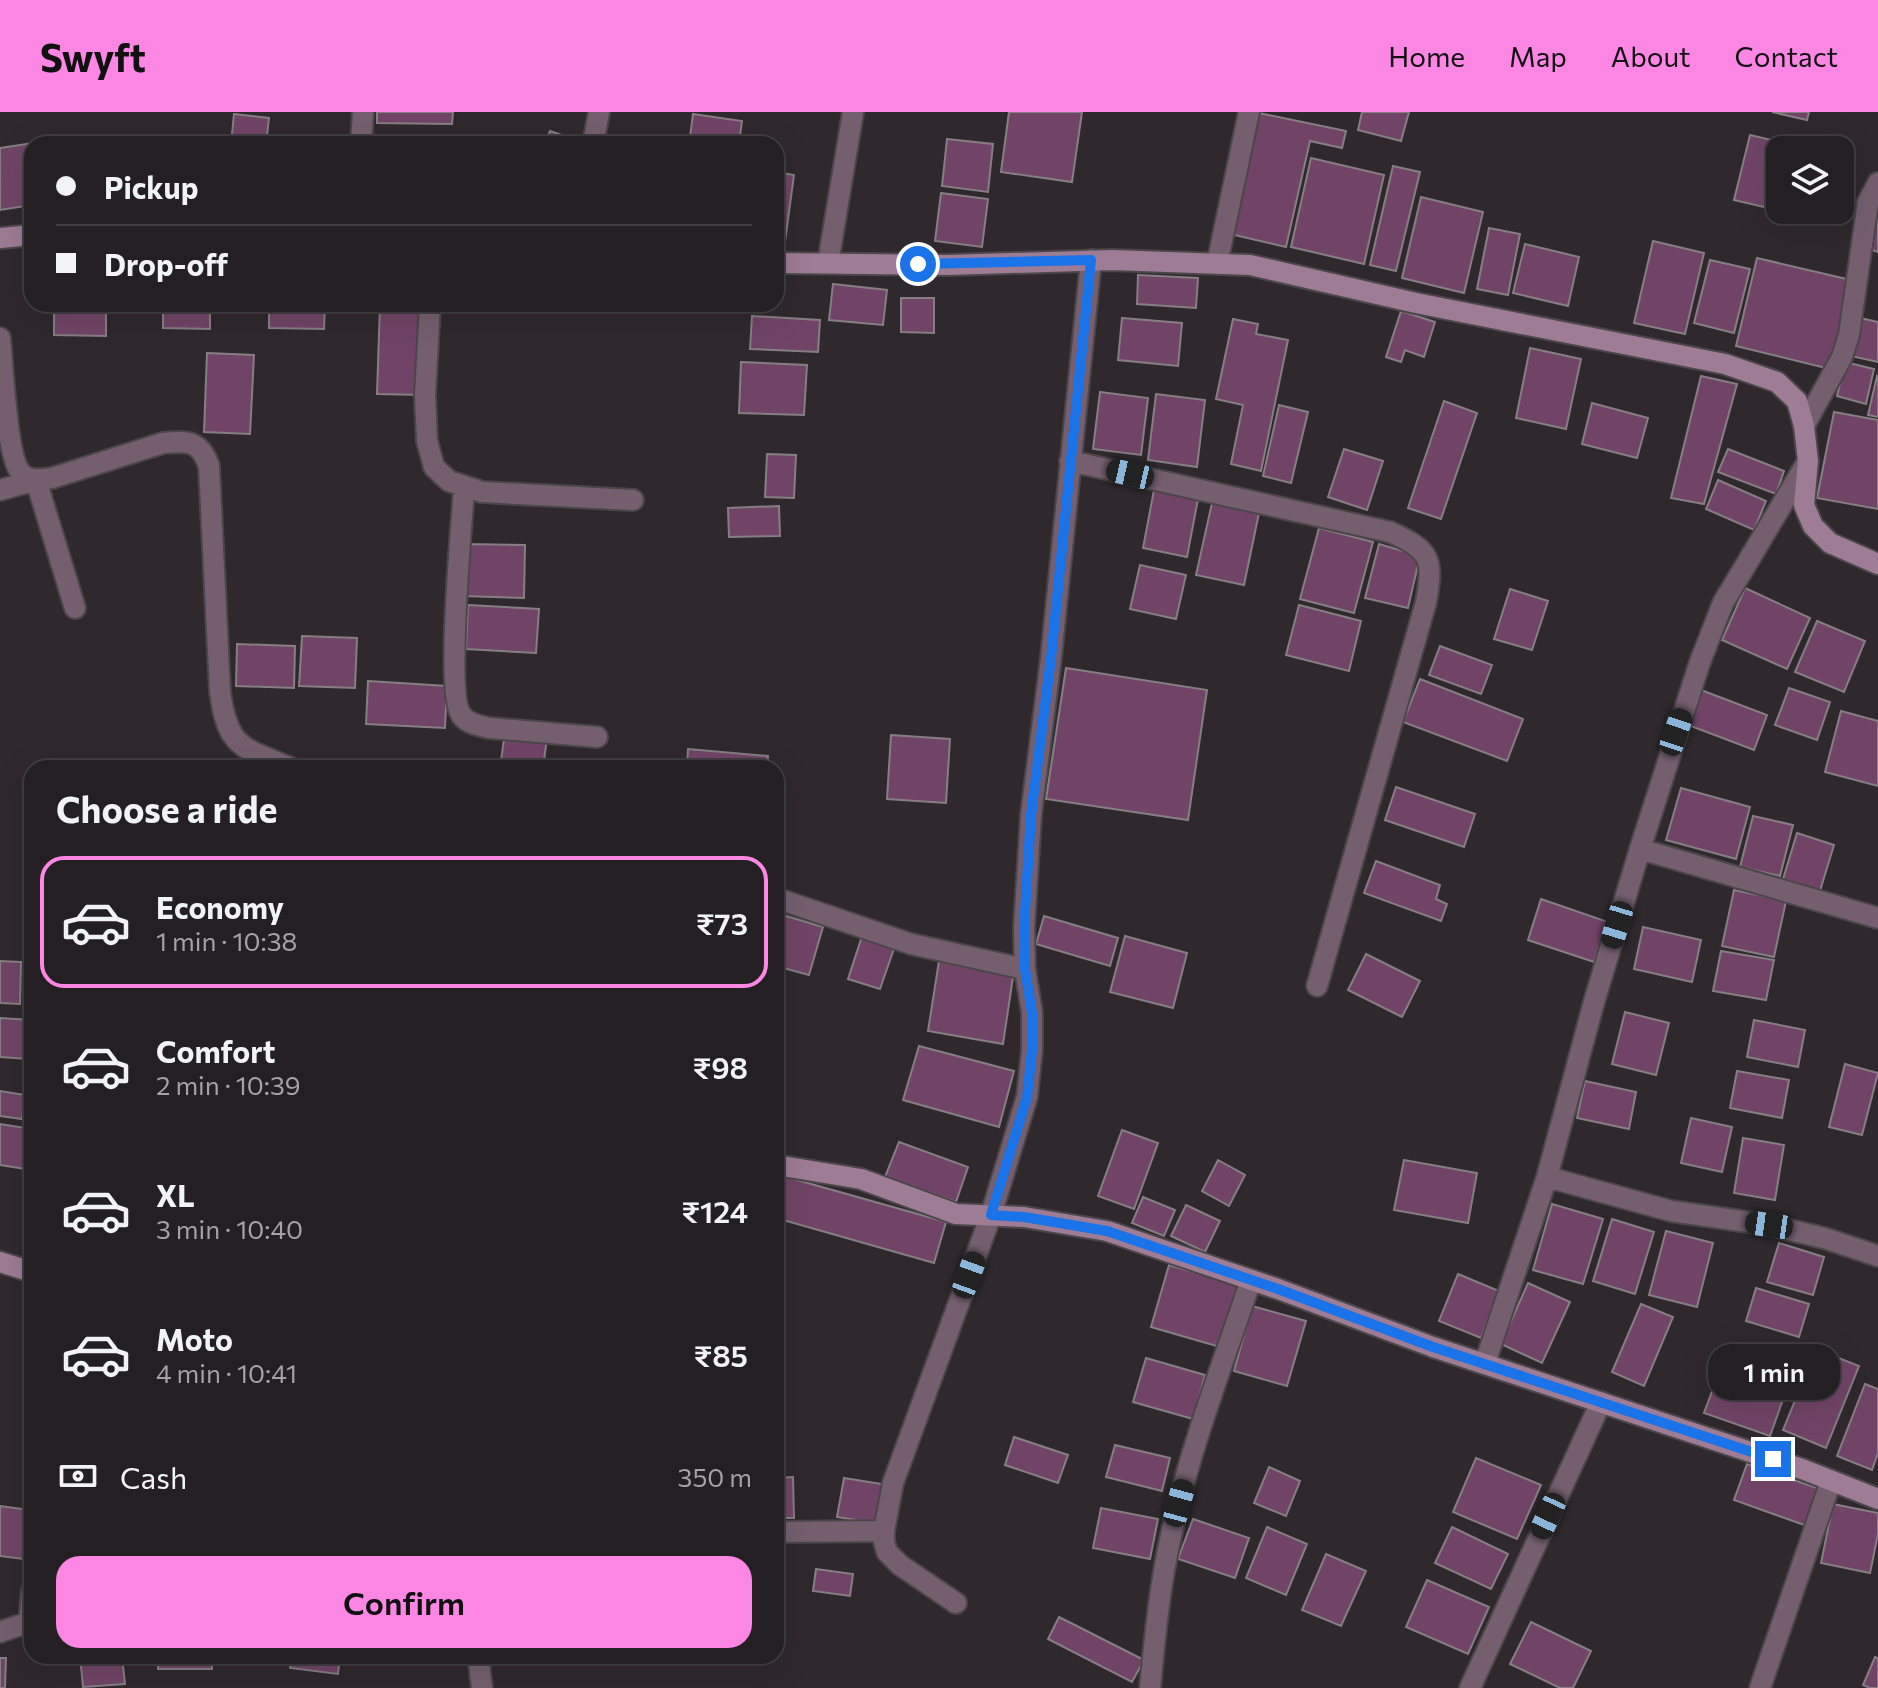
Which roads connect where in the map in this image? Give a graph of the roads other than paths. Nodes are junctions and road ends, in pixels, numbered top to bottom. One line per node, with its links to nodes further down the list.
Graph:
1 (363, 112): 5 (street)
2 (599, 112): 6 (street)
3 (853, 112): 12 (street)
4 (1249, 112): 13 (street)
5 (362, 136)
6 (594, 136)
7 (1878, 183): 16 (street)
8 (24, 236): 9 (street)
9 (0, 238)
10 (1091, 260): 12 (street); 13 (street); 17 (street)
11 (784, 263): 12 (street)
12 (828, 263)
13 (1217, 264): 16 (street)
14 (430, 312): 20 (street)
15 (0, 338): 19 (street)
16 (1804, 426): 18 (street)
17 (1070, 461): 30 (street); 31 (street)
18 (1808, 461): 23 (street); 27 (street)
19 (36, 480): 21 (street); 24 (street); 26 (street)
20 (464, 488): 22 (street); 25 (street)
21 (0, 490)
22 (633, 500)
23 (1878, 564)
24 (75, 608)
25 (597, 737)
26 (272, 760)
27 (1640, 849): 29 (street); 33 (street)
28 (784, 901): 30 (street)
29 (1878, 918)
30 (1025, 969): 34 (street)
31 (1317, 986)
32 (784, 1166): 34 (street)
33 (1547, 1177): 35 (street); 39 (street)
34 (991, 1215): 38 (street); 43 (street)
35 (1878, 1256)
36 (0, 1262): 37 (street)
37 (24, 1270)
38 (1251, 1280): 39 (street); 50 (street)
39 (1485, 1363): 40 (street)
40 (1601, 1402): 41 (street); 51 (street)
41 (1831, 1481): 42 (street); 52 (street)
42 (1878, 1499)
43 (884, 1531): 44 (street); 45 (street)
44 (784, 1532)
45 (956, 1603)
46 (24, 1624): 47 (street)
47 (0, 1632)
48 (479, 1664): 49 (street)
49 (482, 1688)
50 (1150, 1688)
51 (1470, 1688)
52 (1760, 1688)

